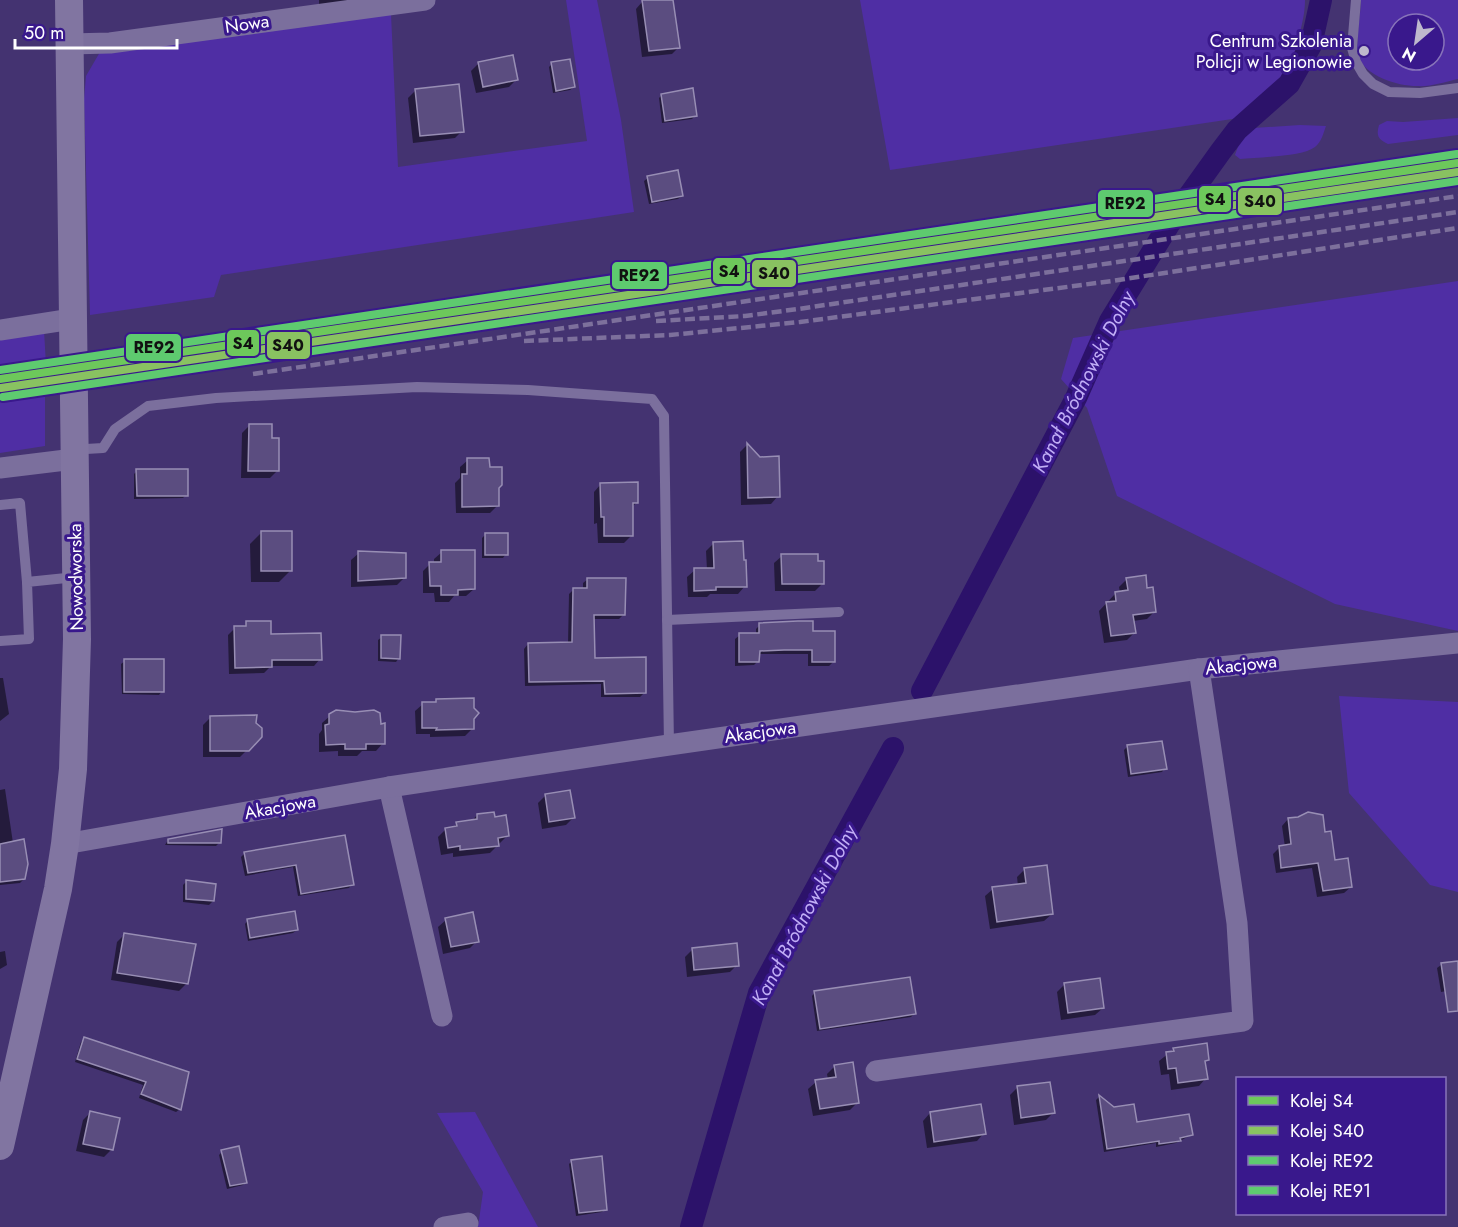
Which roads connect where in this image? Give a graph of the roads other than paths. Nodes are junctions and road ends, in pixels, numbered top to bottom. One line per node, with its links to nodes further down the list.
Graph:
1 (69, 0): 4 (main road, Nowodworska)
2 (425, 0): 4 (street, Nowa)
3 (1356, 0): 5 (lane)
4 (69, 44): 6 (main road, Nowodworska)
5 (1458, 88)
6 (72, 319): 7 (street); 8 (main road, Nowodworska)
7 (0, 330)
8 (74, 459): 9 (street); 11 (main road, Nowodworska); 14 (lane)
9 (0, 468)
10 (0, 506): 12 (lane)
11 (76, 577): 12 (lane); 20 (main road, Nowodworska)
12 (27, 582): 15 (lane)
13 (839, 612): 14 (lane)
14 (667, 620): 18 (lane)
15 (0, 641)
16 (1458, 643): 17 (street, Akacjowa)
17 (1199, 669): 18 (street, Akacjowa); 22 (street)
18 (669, 745): 19 (street, Akacjowa)
19 (389, 788): 20 (street, Akacjowa); 21 (street)
20 (65, 844): 23 (main road, Nowodworska)
21 (442, 1016)
22 (876, 1071)
23 (0, 1146)
24 (468, 1223): 25 (street)
25 (444, 1227)

